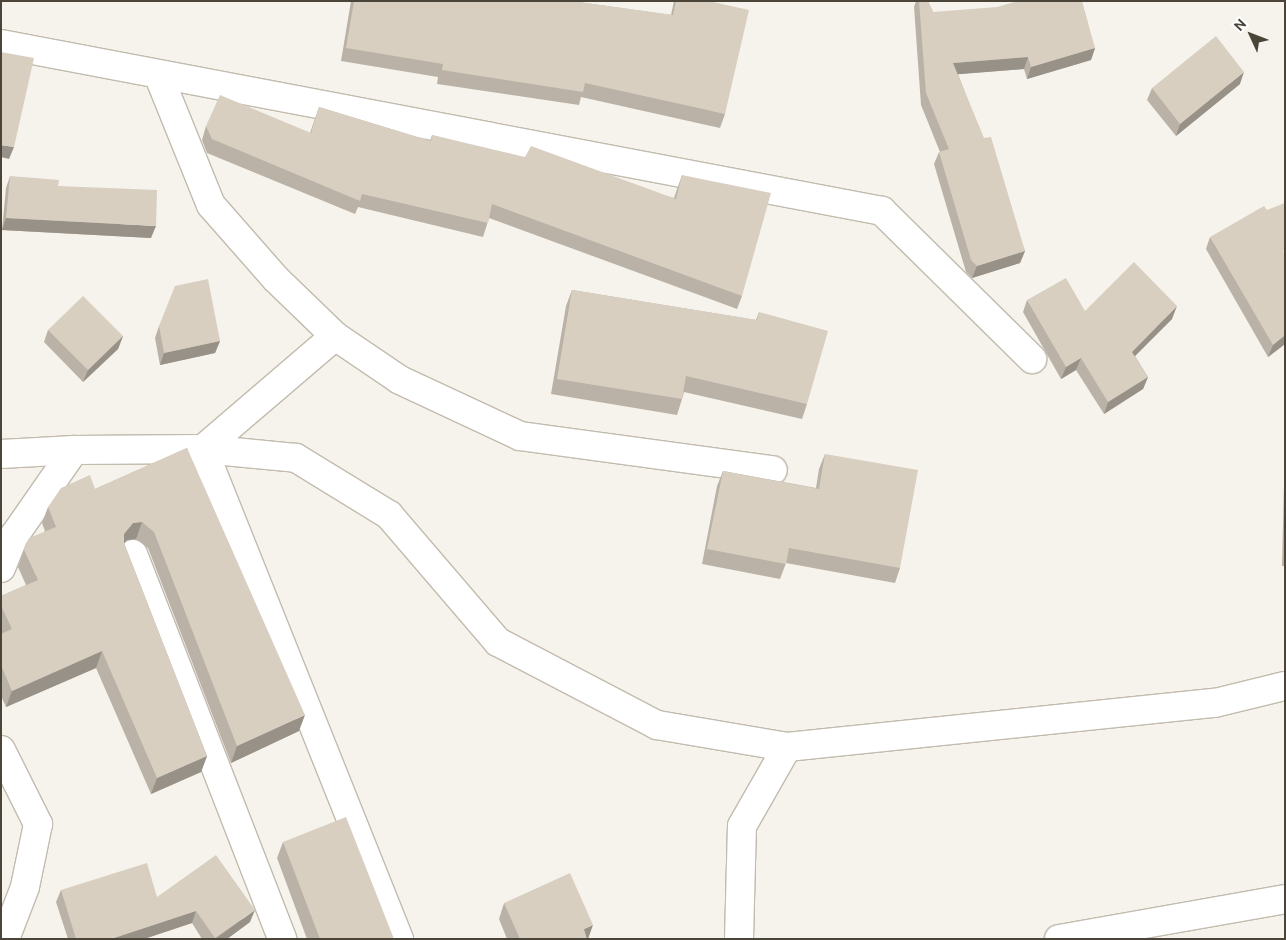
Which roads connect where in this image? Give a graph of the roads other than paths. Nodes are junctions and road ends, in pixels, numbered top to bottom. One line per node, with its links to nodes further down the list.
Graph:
1 (1, 44): 2 (street)
2 (158, 74): 3 (street); 4 (street)
3 (335, 336): 5 (street); 8 (street)
4 (1032, 359)
5 (203, 449): 6 (street); 12 (street); 17 (street)
6 (74, 450): 7 (street); 10 (street)
7 (1, 454)
8 (773, 470)
9 (133, 554): 16 (street)
10 (1, 568)
11 (1285, 686): 12 (street)
12 (787, 747): 18 (street)
13 (1, 750): 15 (street)
14 (1285, 899): 19 (street)
15 (5, 939)
16 (282, 939)
17 (399, 939)
18 (739, 939)
19 (1059, 939)

